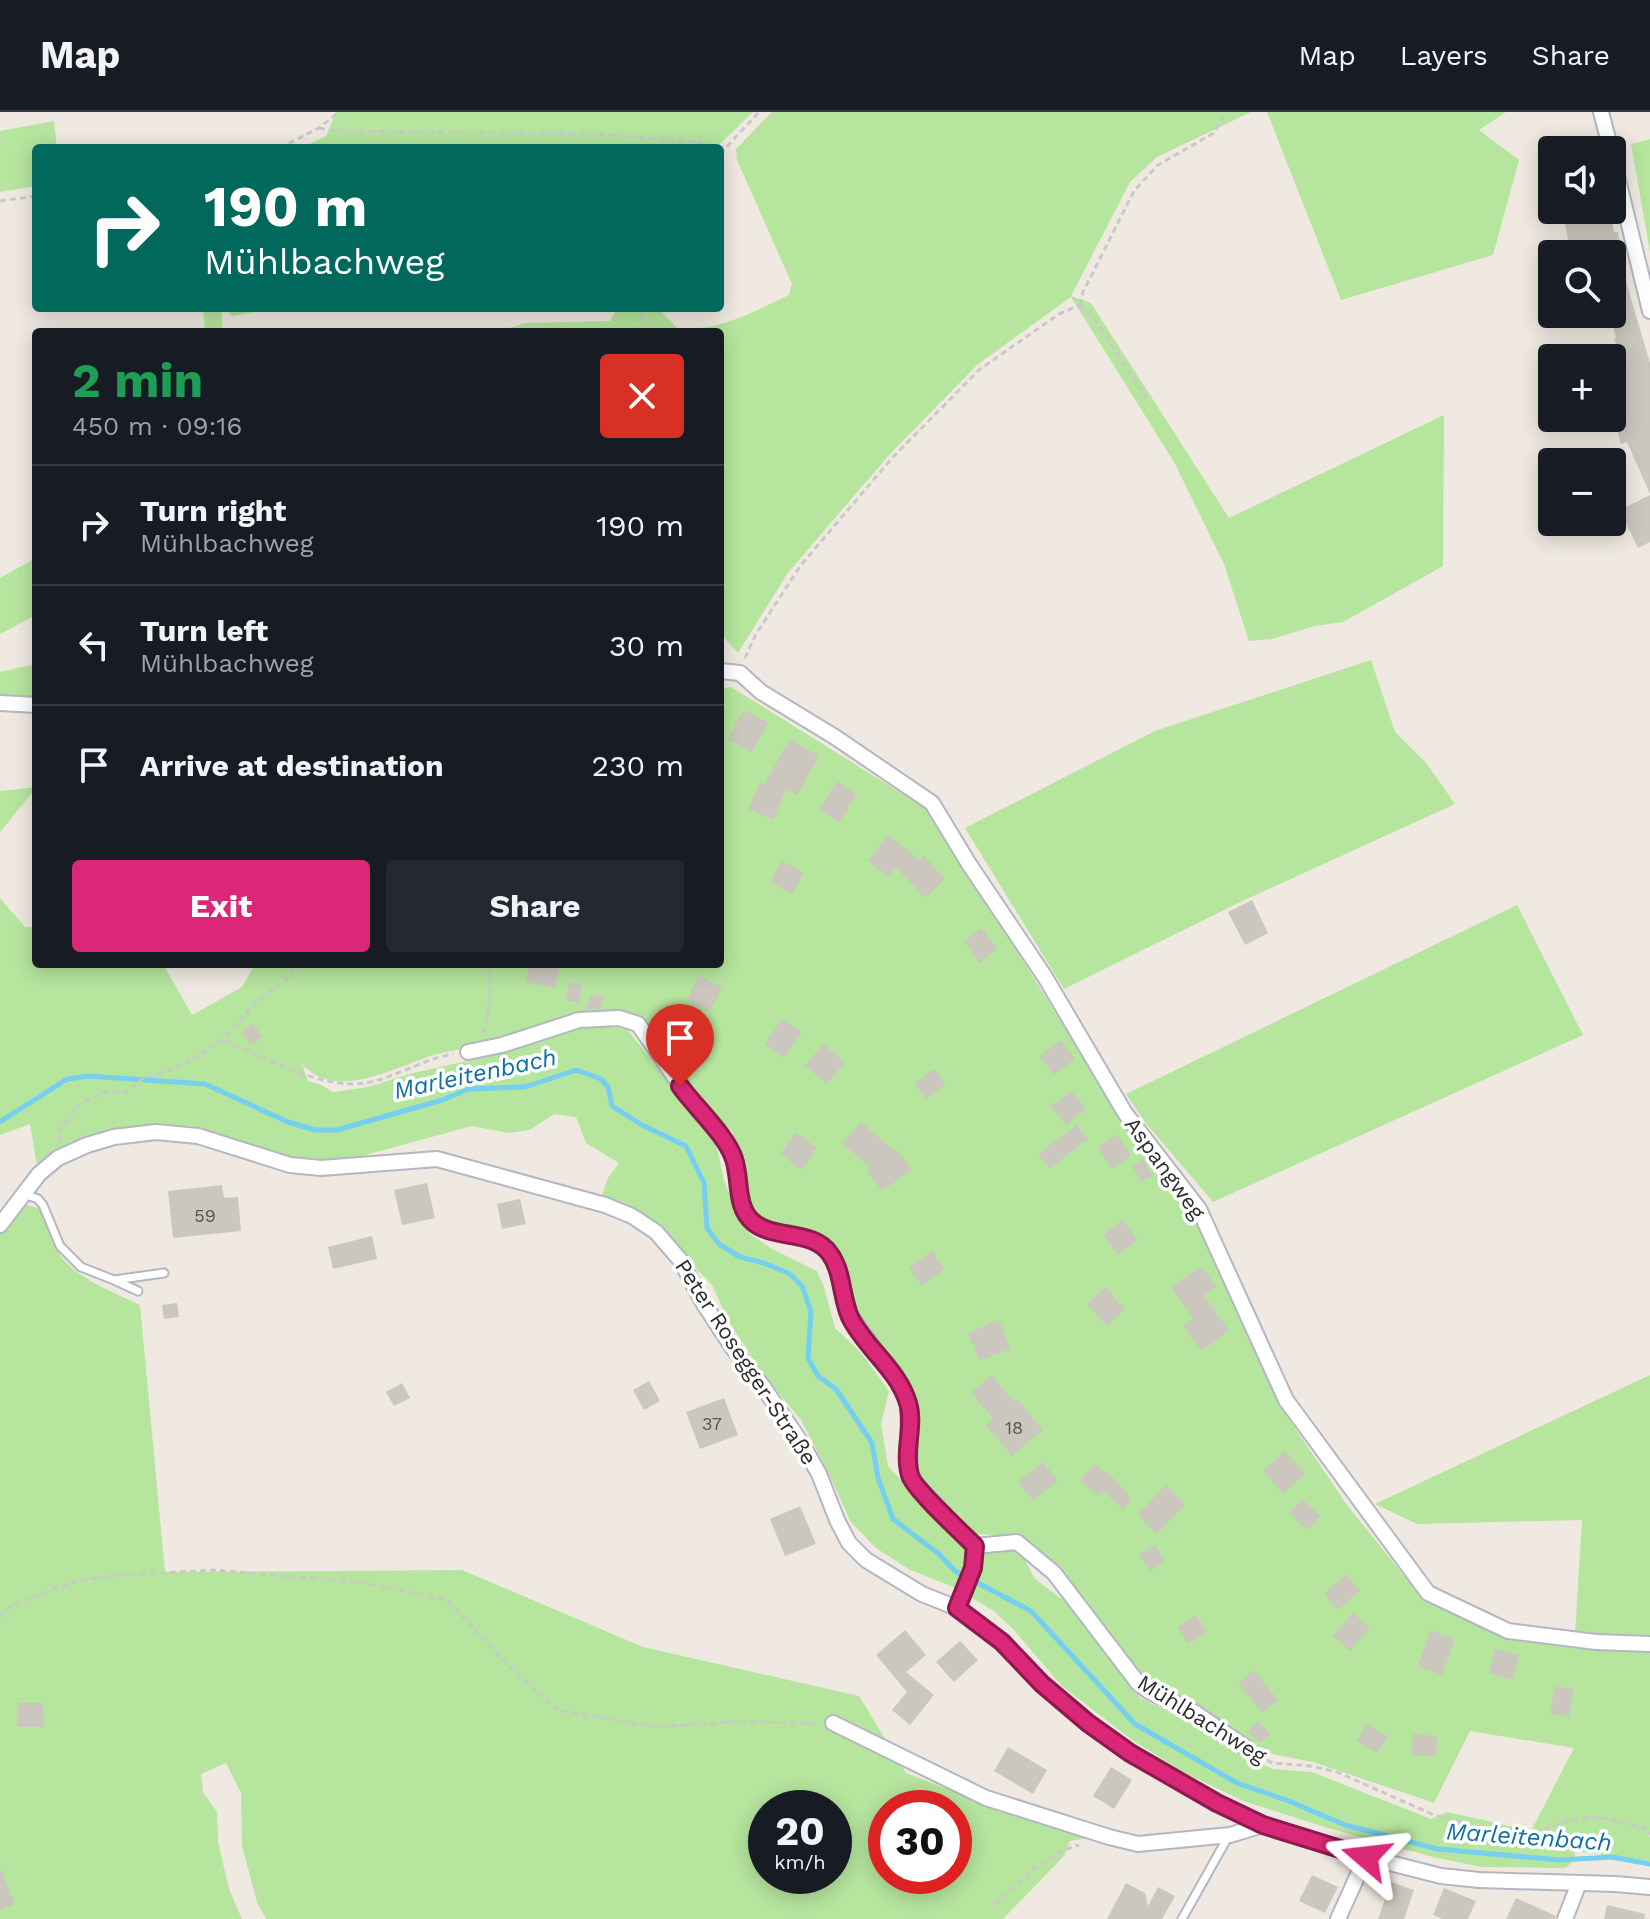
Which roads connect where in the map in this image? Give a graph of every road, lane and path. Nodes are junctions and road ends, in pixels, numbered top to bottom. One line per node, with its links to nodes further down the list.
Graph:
1 (339, 112): 5 (path)
2 (759, 112): 9 (path)
3 (1226, 112): 13 (path)
4 (1601, 112): 6 (street)
5 (319, 128): 7 (path); 8 (path)
6 (1607, 136)
7 (288, 144)
8 (707, 144)
9 (724, 148)
10 (32, 197): 11 (path)
11 (0, 201)
12 (1626, 214): 14 (street)
13 (1080, 305): 15 (path); 17 (path)
14 (1650, 311)
15 (1146, 398)
16 (724, 671): 17 (street)
17 (740, 673): 34 (street, Aspangweg)
18 (0, 703): 19 (street)
19 (32, 705)
20 (295, 968): 22 (path)
21 (491, 968): 23 (path)
22 (223, 1040): 24 (path); 25 (path)
23 (487, 1049): 24 (street); 31 (street)
24 (468, 1052)
25 (58, 1158): 26 (street, Peter Rosegger-Straße); 32 (street, Peter Rosegger-Straße)
26 (24, 1194): 27 (street, Peter Rosegger-Straße); 29 (lane)
27 (0, 1225)
28 (164, 1273): 29 (lane)
29 (114, 1280): 30 (lane)
30 (138, 1291)
31 (975, 1546): 32 (street); 36 (street, Mühlbachweg)
32 (957, 1608): 37 (street, Peter Rosegger-Straße)
33 (0, 1617): 35 (path)
34 (1650, 1644)
35 (833, 1723): 38 (street)
36 (1245, 1747): 39 (path, Mühlbachweg)
37 (1263, 1825): 38 (street); 41 (street, Peter Rosegger-Straße)
38 (1230, 1835): 45 (lane)
39 (1650, 1835)
40 (1079, 1845): 44 (path)
41 (1366, 1857): 42 (street, Peter Rosegger-Straße); 46 (street)
42 (1579, 1883): 43 (street, Peter Rosegger-Straße); 47 (street)
43 (1650, 1887)
44 (995, 1904)
45 (1182, 1919)
46 (1338, 1919)
47 (1565, 1919)

